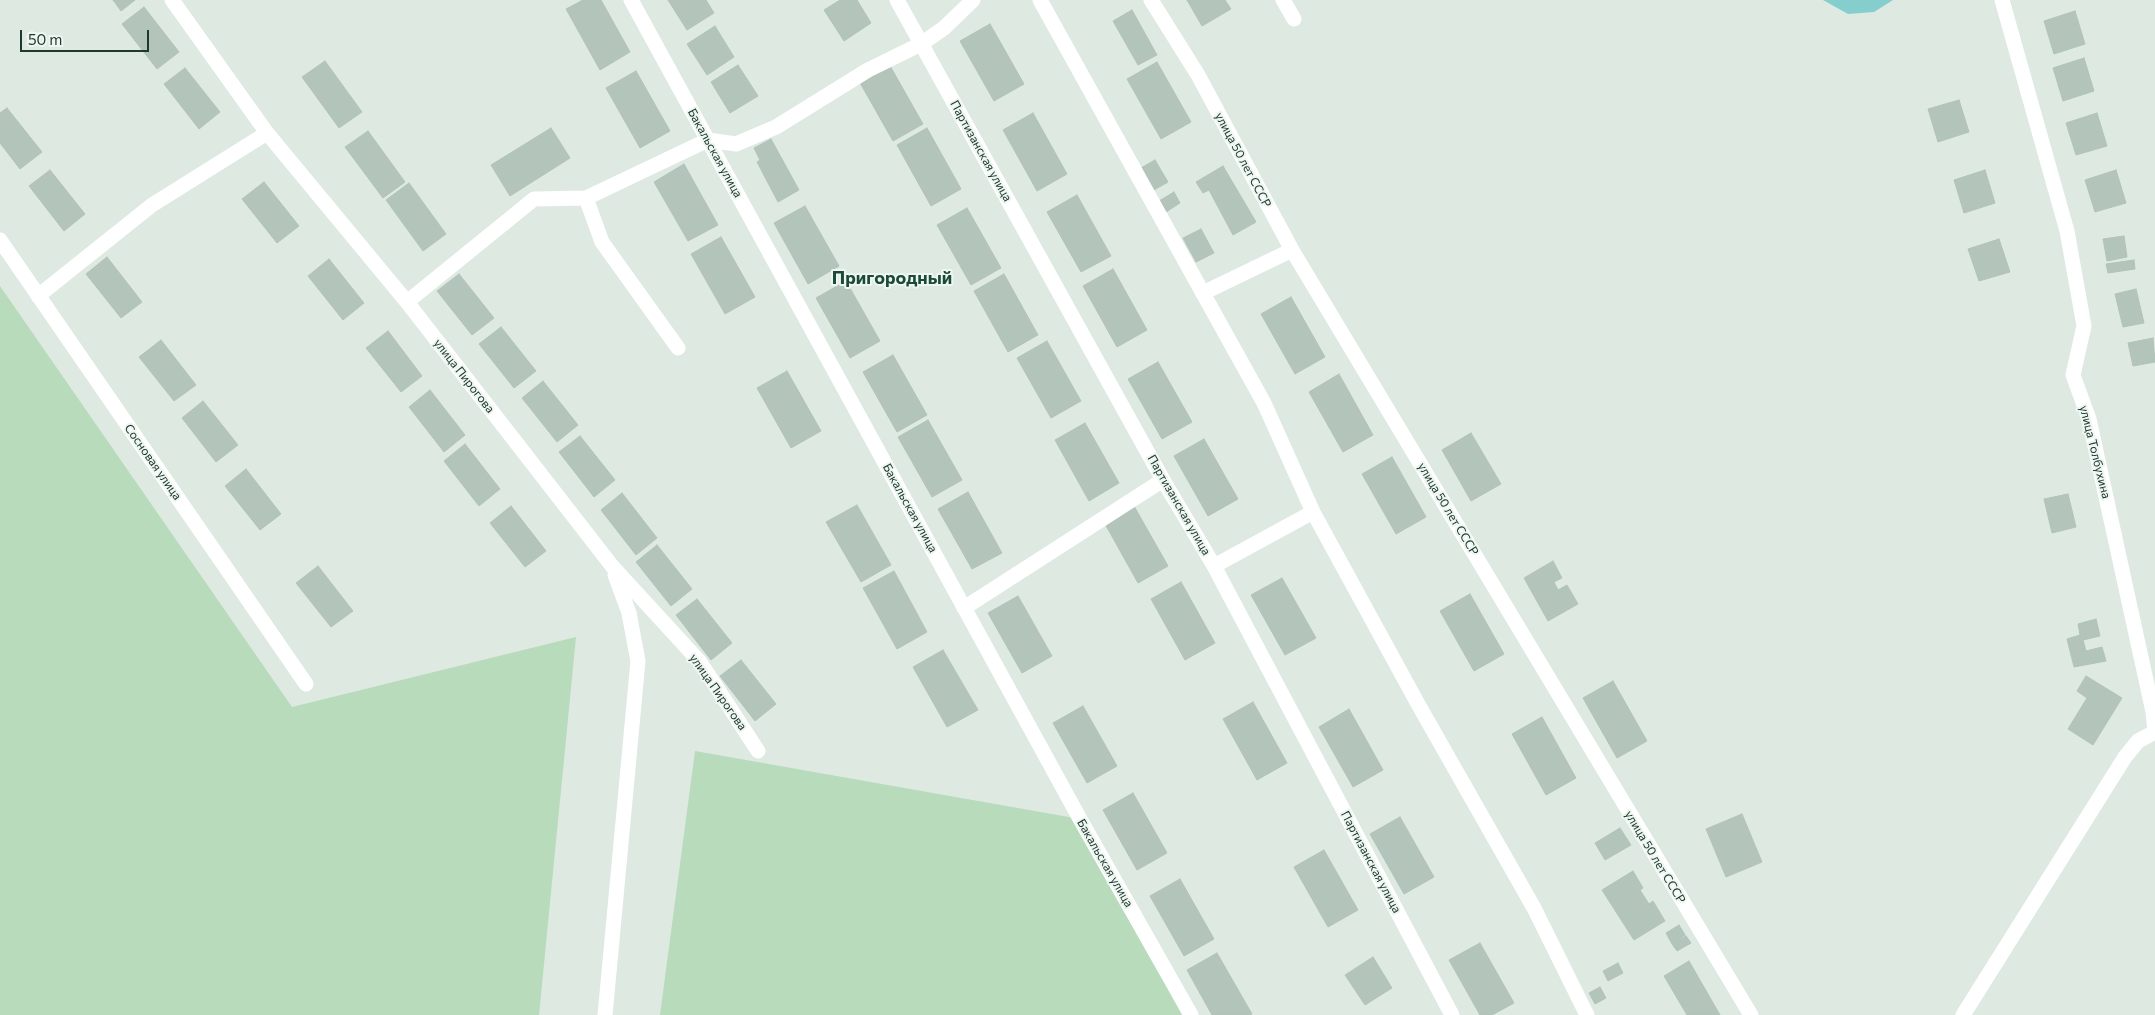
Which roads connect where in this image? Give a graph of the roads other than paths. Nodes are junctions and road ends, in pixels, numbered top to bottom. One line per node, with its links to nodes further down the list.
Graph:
1 (172, 0): 11 (street, улица Пирогова)
2 (631, 0): 12 (street, Бакальская улица)
3 (897, 0): 10 (street, Партизанская улица)
4 (974, 0): 10 (street)
5 (1040, 0): 16 (street)
6 (1151, 0): 15 (street, улица 50 лет СССР)
7 (1283, 0): 9 (street)
8 (2002, 0): 26 (street, улица Толбухина)
9 (1294, 19)
10 (921, 44): 12 (street); 20 (street, Партизанская улица)
11 (268, 133): 17 (street); 18 (street, улица Пирогова)
12 (708, 140): 13 (street); 24 (street, Бакальская улица)
13 (586, 198): 18 (street); 19 (street)
14 (0, 240): 17 (street, Сосновая улица)
15 (1292, 250): 16 (street); 32 (street, улица 50 лет СССР)
16 (1203, 293): 21 (street)
17 (38, 296): 25 (street, Сосновая улица)
18 (407, 302): 22 (street, улица Пирогова)
19 (678, 348)
20 (1163, 480): 23 (street, Партизанская улица); 24 (street)
21 (1313, 512): 23 (street); 31 (street)
22 (612, 566): 27 (street, улица Пирогова); 28 (street)
23 (1214, 566): 30 (street, Партизанская улица)
24 (964, 608): 29 (street, Бакальская улица)
25 (306, 684)
26 (2155, 732): 33 (street)
27 (758, 751)
28 (605, 1015)
29 (1191, 1015)
30 (1452, 1015)
31 (1587, 1015)
32 (1751, 1015)
33 (1963, 1015)

